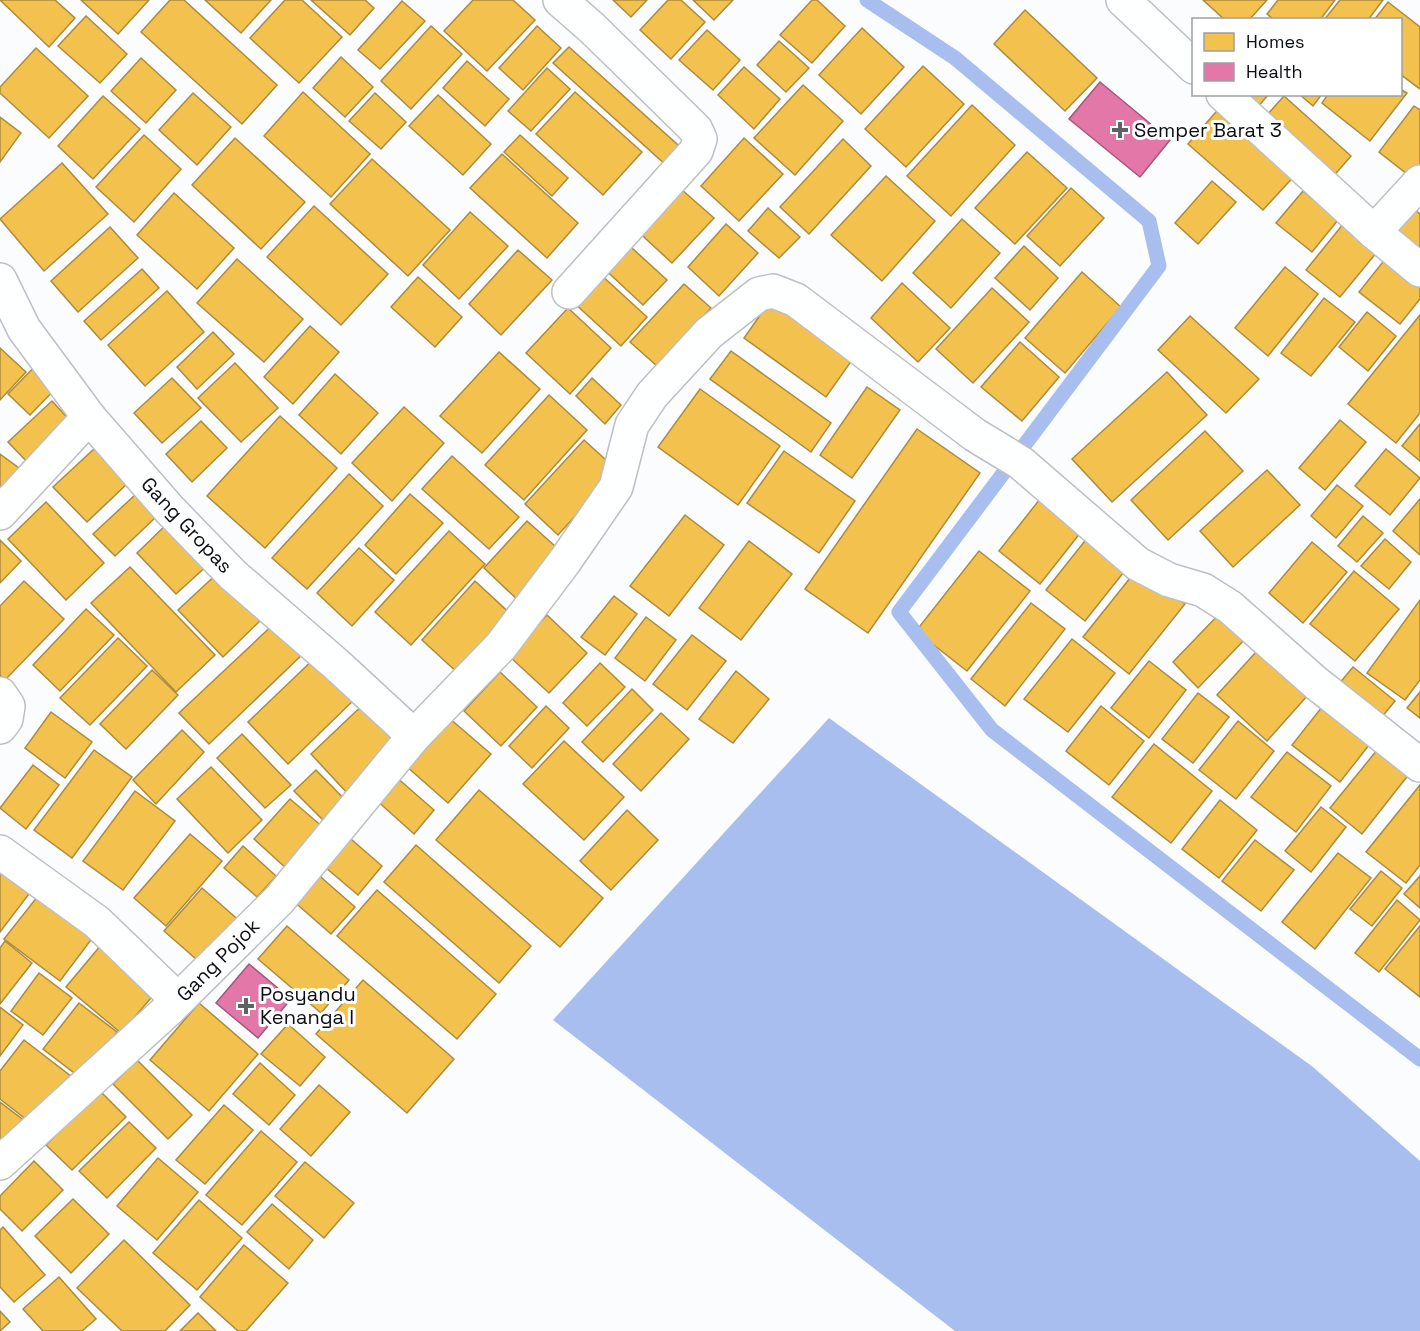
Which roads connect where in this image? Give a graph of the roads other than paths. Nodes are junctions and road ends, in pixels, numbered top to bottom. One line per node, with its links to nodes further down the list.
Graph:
1 (560, 0): 9 (street)
2 (1123, 0): 3 (street)
3 (1192, 65)
4 (1225, 96): 6 (street)
5 (1420, 182): 6 (street)
6 (1374, 232): 7 (street)
7 (1420, 270)
8 (0, 280): 10 (street, Gang Gropas)
9 (569, 292)
10 (89, 417): 11 (street); 14 (street, Gang Gropas)
11 (0, 513)
12 (0, 694): 13 (street)
13 (0, 727)
14 (414, 736): 15 (street, Gang Pojok); 17 (street, Gang Pojok)
15 (1420, 765)
16 (0, 852): 17 (street)
17 (178, 1000): 18 (street, Gang Pojok)
18 (0, 1163)

